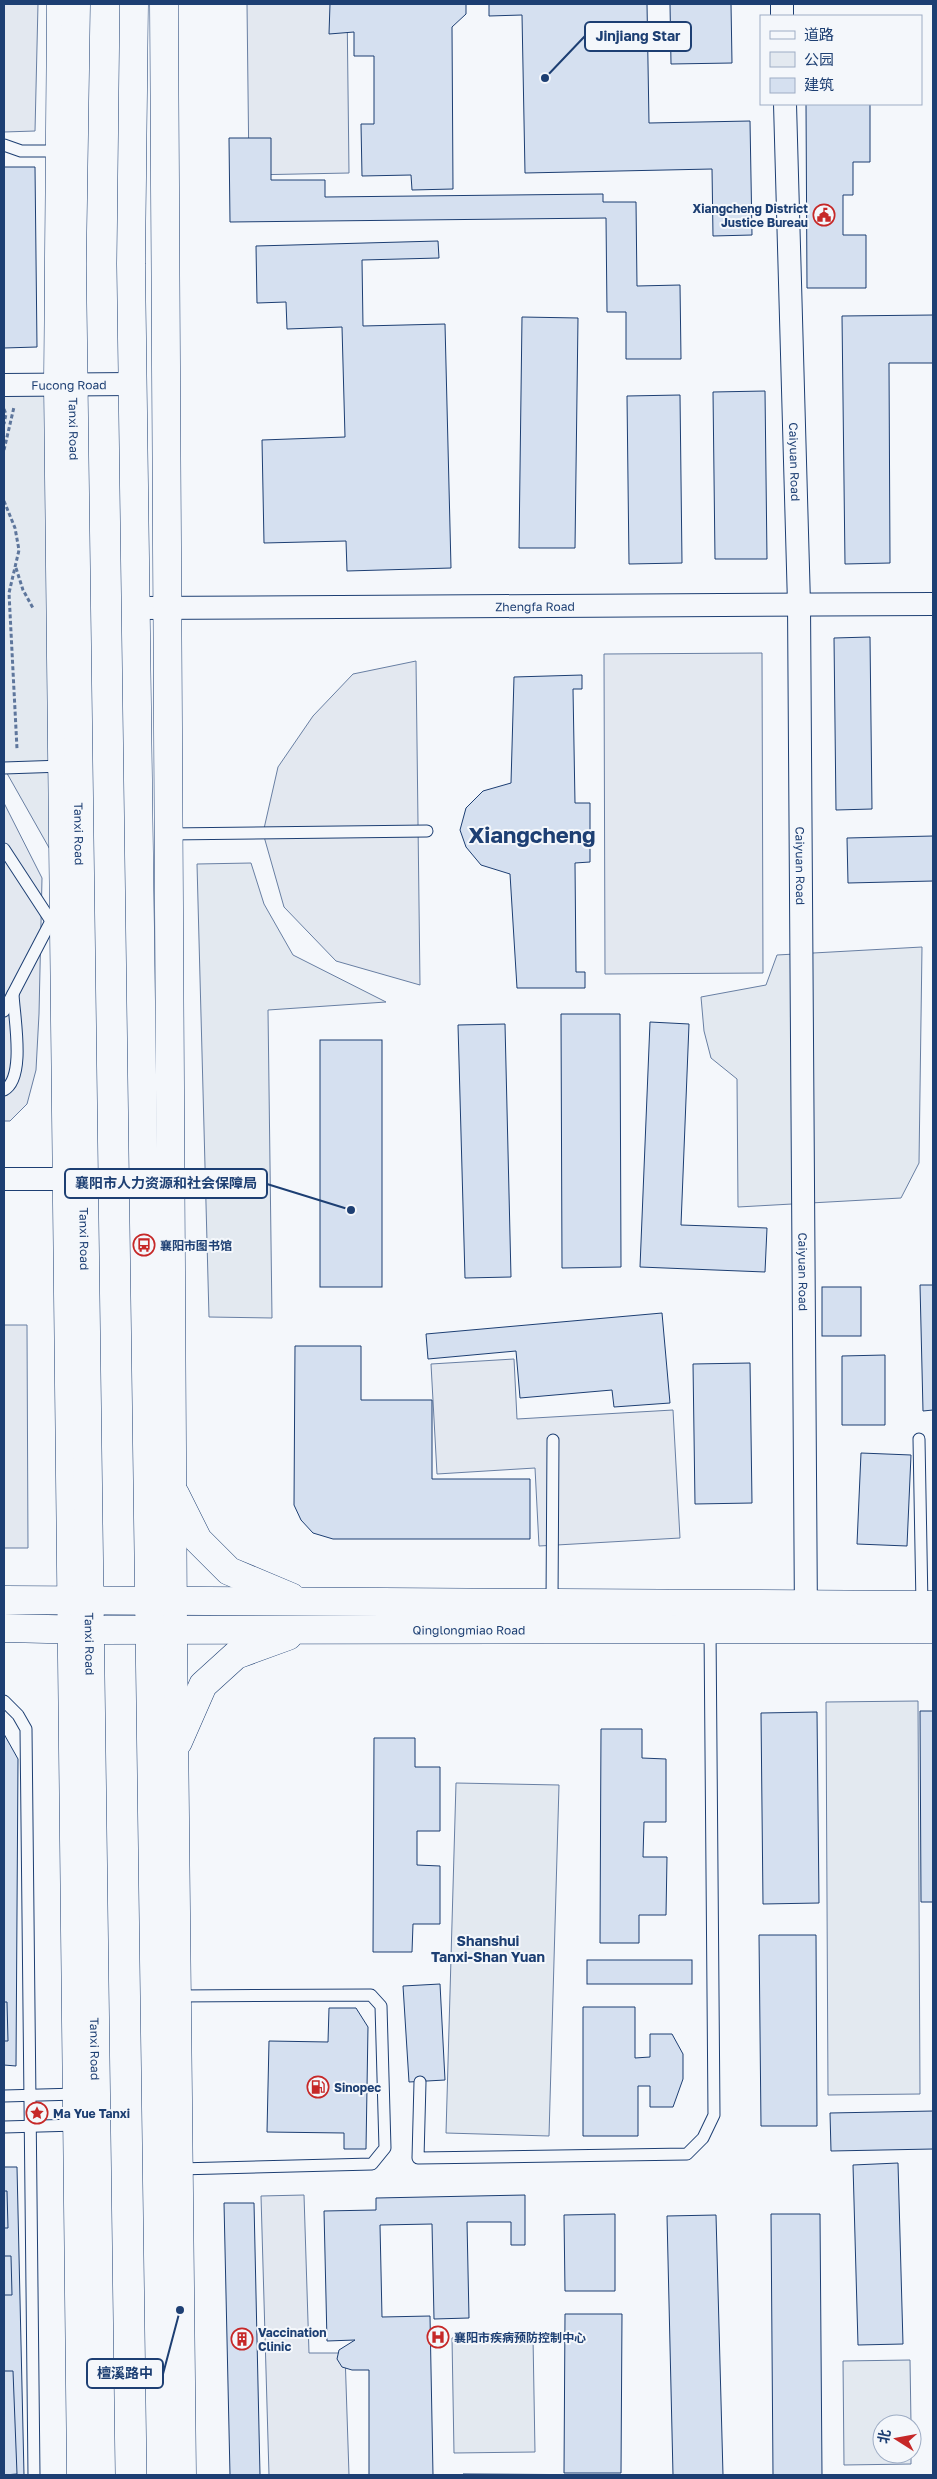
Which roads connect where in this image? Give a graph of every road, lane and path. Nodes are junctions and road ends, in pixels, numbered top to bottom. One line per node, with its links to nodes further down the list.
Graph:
1 (62, 4): 7 (street)
2 (76, 4): 9 (street, Tanxi Road)
3 (134, 4): 10 (street)
4 (164, 4): 19 (street)
5 (785, 105): 16 (street, Caiyuan Road)
6 (4, 145): 7 (lane)
7 (59, 151): 9 (street)
8 (11, 384): 9 (street, Fucong Road); 13 (path)
9 (66, 384): 10 (street, Fucong Road); 21 (street); 27 (street, Tanxi Road)
10 (133, 384): 18 (street)
11 (4, 409): 12 (path)
12 (4, 424)
13 (4, 450)
14 (4, 501): 15 (path)
15 (16, 568): 20 (path); 22 (path)
16 (799, 604): 17 (street, Zhengfa Road); 19 (street, Zhengfa Road); 41 (street, Caiyuan Road)
17 (933, 604)
18 (136, 608): 19 (street, Zhengfa Road); 38 (street)
19 (168, 608): 25 (street)
20 (34, 611)
21 (63, 766): 22 (lane); 27 (street)
22 (18, 767): 23 (lane)
23 (4, 768)
24 (427, 831): 25 (lane)
25 (168, 834): 35 (street)
26 (4, 849): 27 (lane)
27 (65, 920): 28 (lane); 32 (street, Tanxi Road)
28 (13, 994): 29 (lane); 30 (lane)
29 (4, 1011)
30 (4, 1090)
31 (4, 1178): 32 (street)
32 (76, 1178): 37 (street, Tanxi Road)
33 (919, 1439): 42 (lane)
34 (553, 1440): 40 (lane)
35 (172, 1488): 38 (street); 39 (street)
36 (4, 1600): 37 (street, Qinglongmiao Road)
37 (81, 1601): 38 (street, Qinglongmiao Road); 45 (street, Tanxi Road)
38 (161, 1601): 39 (street, Qinglongmiao Road); 46 (street)
39 (301, 1602): 40 (street, Qinglongmiao Road)
40 (552, 1616): 41 (street, Qinglongmiao Road); 44 (street, Qinglongmiao Road); 47 (street, Qinglongmiao Road)
41 (806, 1617): 42 (street, Qinglongmiao Road); 44 (street, Qinglongmiao Road)
42 (926, 1617)
43 (4, 1628): 45 (street, Qinglongmiao Road)
44 (710, 1629): 51 (lane)
45 (81, 1630): 46 (street, Qinglongmiao Road); 52 (street, Tanxi Road)
46 (161, 1630): 47 (street, Qinglongmiao Road); 49 (street); 62 (street)
47 (306, 1630): 49 (street)
48 (4, 1701): 53 (lane)
49 (174, 1750): 50 (street)
50 (177, 1996): 58 (street); 58 (lane)
51 (420, 2082)
52 (87, 2094): 53 (lane); 55 (street, Tanxi Road)
53 (29, 2095): 54 (lane); 56 (lane)
54 (4, 2096)
55 (87, 2125): 56 (lane); 60 (street); 61 (street, Tanxi Road)
56 (30, 2126): 57 (lane); 59 (lane)
57 (4, 2127)
58 (179, 2169): 63 (street)
59 (34, 2475)
60 (81, 2475)
61 (101, 2475)
62 (160, 2475)
63 (182, 2475)

